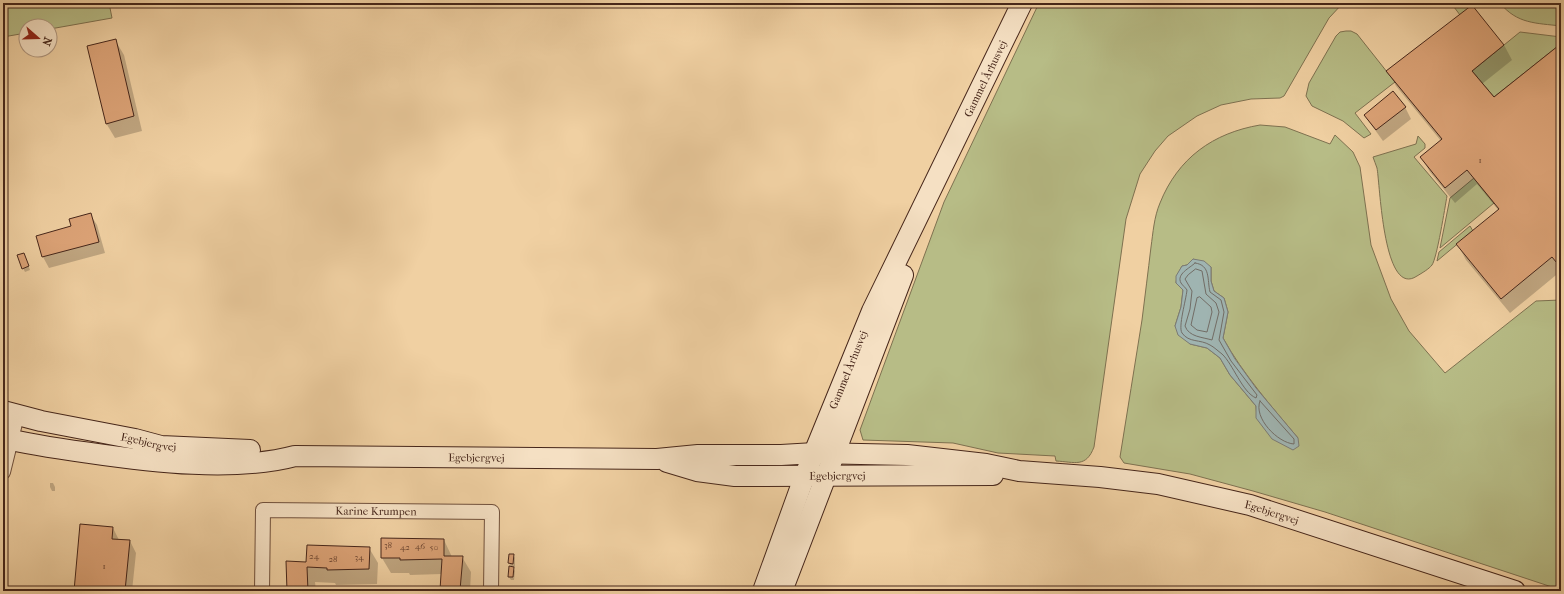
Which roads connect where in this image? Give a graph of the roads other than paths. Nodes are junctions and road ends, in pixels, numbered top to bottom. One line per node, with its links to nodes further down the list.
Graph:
1 (1022, 3): 2 (street, Gammel Århusvej)
2 (949, 155): 6 (street, Gammel Århusvej); 7 (street, Gammel Århusvej)
3 (10, 413): 4 (street); 5 (street, Egebjergvej)
4 (7, 439): 5 (street); 8 (street, Egebjergvej); 11 (street)
5 (161, 446): 8 (street, Egebjergvej)
6 (814, 453): 7 (street, Egebjergvej); 9 (street, Egebjergvej); 13 (street, Gammel Århusvej)
7 (834, 454): 10 (street, Egebjergvej); 12 (street, Gammel Århusvej)
8 (295, 456): 9 (street, Egebjergvej)
9 (657, 459): 13 (street, Egebjergvej)
10 (1019, 471): 12 (street, Egebjergvej); 18 (street, Egebjergvej)
11 (3, 472)
12 (826, 475): 13 (street, Egebjergvej); 17 (street, Gammel Århusvej)
13 (805, 476): 16 (street, Gammel Århusvej)
14 (262, 591): 15 (street, Karine Krumpen)
15 (491, 591)
16 (763, 591)
17 (782, 591)
18 (1515, 591)

